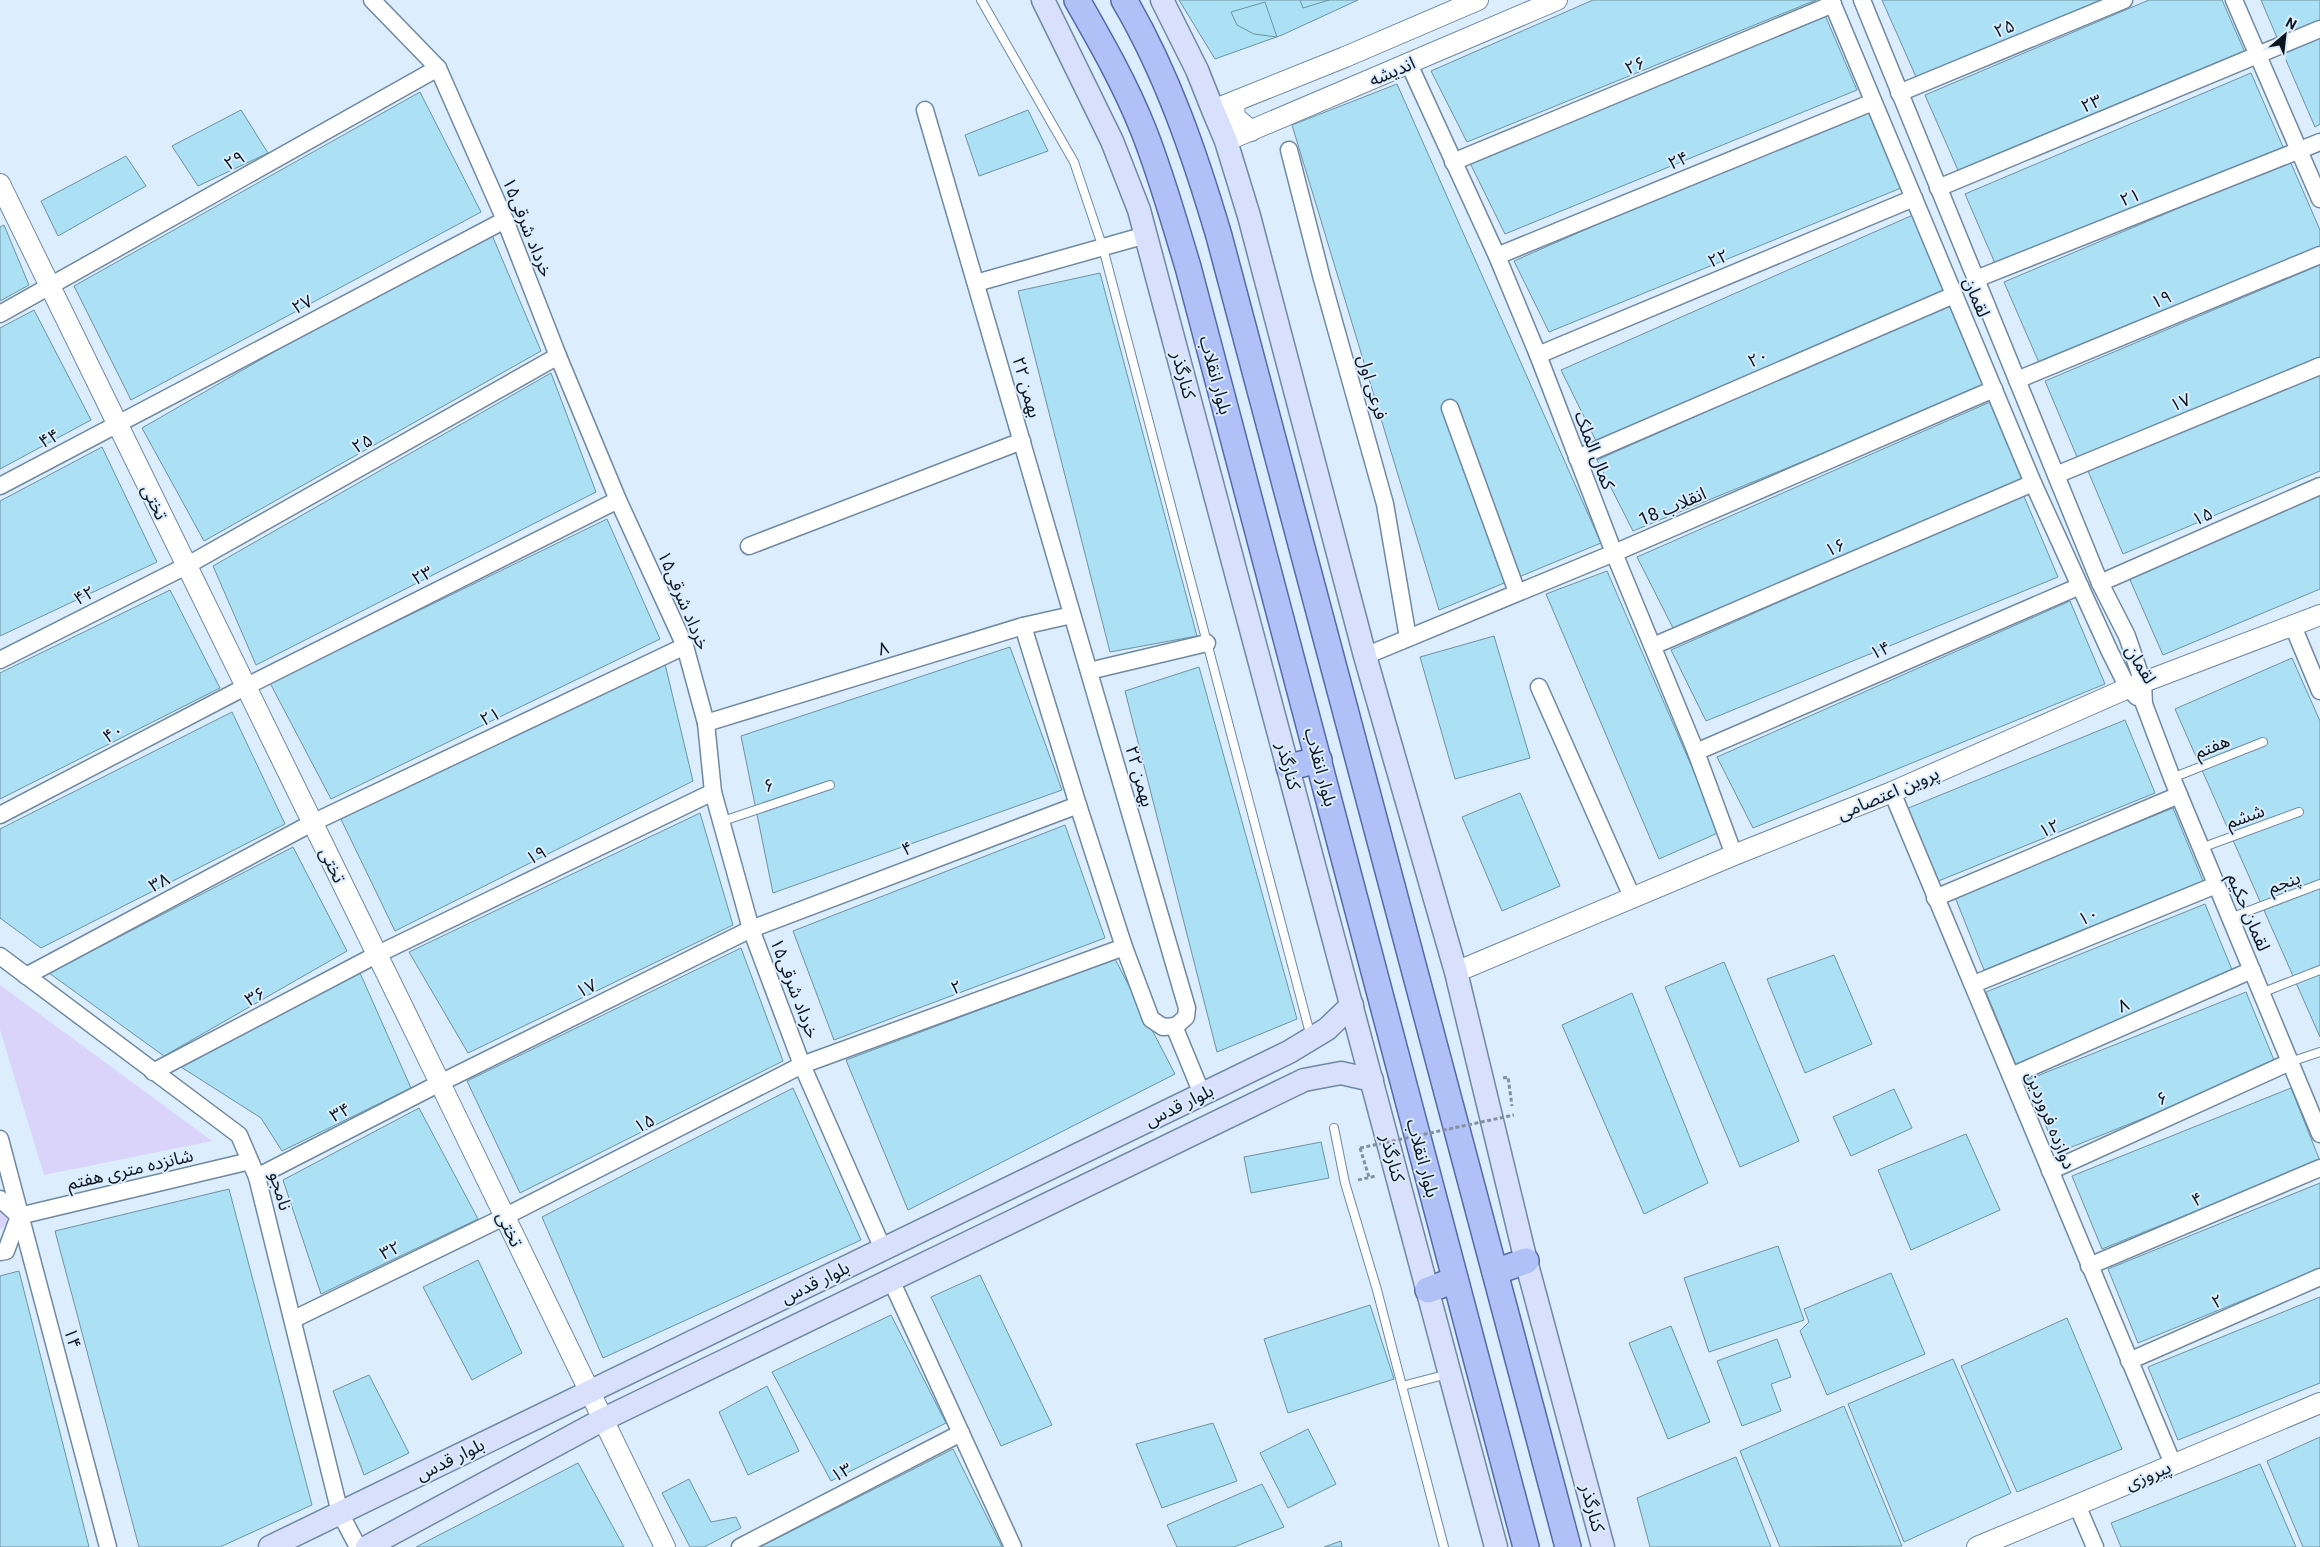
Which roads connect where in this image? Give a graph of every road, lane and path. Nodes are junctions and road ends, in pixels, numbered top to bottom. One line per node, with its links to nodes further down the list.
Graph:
1 (372, 0): 16 (street, ۱۵خرداد شرقی)
2 (981, 0): 34 (lane)
3 (1043, 0): 33 (main road, کنارگذر)
4 (1077, 0): 51 (main road, بلوار انقلاب)
5 (1124, 0): 50 (main road)
6 (1162, 0): 21 (main road, کنارگذر)
7 (1478, 0): 18 (street, اندیشه)
8 (1557, 0): 15 (street, اندیشه)
9 (1863, 0): 17 (street, لقمان)
10 (2124, 0): 17 (street, ۲۵)
11 (2234, 0): 14 (street)
12 (1832, 2): 19 (street, لقمان); 27 (street, ۲۶)
13 (2320, 29): 14 (street)
14 (2258, 56): 26 (street); 29 (street, ۲۳)
15 (1409, 64): 22 (street, اندیشه); 27 (street, کمال الملک)
16 (438, 68): 32 (street, ۱۵خرداد شرقی); 39 (street, ۲۹)
17 (1899, 93): 29 (street, لقمان)
18 (1238, 100): 21 (street, اندیشه); 22 (street)
19 (1873, 102): 30 (street, لقمان); 36 (street, ۲۴)
20 (925, 110): 38 (street, ۲۲ بهمن)
21 (1213, 110): 23 (main road, کنارگذر)
22 (1251, 131): 23 (street, اندیشه)
23 (1226, 141): 72 (main road, کنارگذر)
24 (2320, 142): 26 (street)
25 (1290, 150): 68 (street, فرعی اول)
26 (2300, 152): 31 (street); 37 (street, ۲۱)
27 (1453, 162): 36 (street, کمال الملک)
28 (0, 184): 39 (street, تختی)
29 (1938, 188): 37 (street, لقمان)
30 (1914, 198): 40 (street, لقمان); 42 (street, ۲۲)
31 (2320, 199)
32 (505, 220): 43 (street, ۱۵خرداد شرقی); 48 (street, ۲۷)
33 (1146, 235): 34 (street); 84 (main road, کنارگذر)
34 (1103, 248): 38 (street); 69 (lane)
35 (2320, 255): 45 (street, ۱۹)
36 (1497, 256): 42 (street, کمال الملک)
37 (1976, 279): 45 (street, لقمان)
38 (976, 283): 49 (street, ۲۲ بهمن)
39 (50, 287): 41 (street, ۲۹); 48 (street, تختی)
40 (1954, 295): 46 (street, لقمان); 52 (street, ۲۰)
41 (0, 314)
42 (1538, 355): 52 (street, کمال الملک)
43 (558, 356): 57 (street, ۱۵خرداد شرقی); 60 (street, ۲۵)
44 (2320, 366): 53 (street, ۱۷)
45 (2017, 380): 53 (street, لقمان)
46 (1994, 389): 54 (street, لقمان); 59 (street, انقلاب 18)
47 (1450, 408): 63 (street)
48 (117, 424): 55 (street, ۴۴); 60 (street, تختی)
49 (1022, 441): 58 (street); 64 (street, ۲۲ بهمن)
50 (1274, 443): 51 (main road); 142 (main road)
51 (1237, 453): 83 (main road, بلوار انقلاب)
52 (1577, 458): 59 (street, کمال الملک)
53 (2056, 474): 61 (street, لقمان)
54 (2033, 483): 62 (street, لقمان); 71 (street, ۱۶)
55 (0, 486)
56 (2320, 486): 61 (street, ۱۵)
57 (618, 500): 70 (street, ۱۵خرداد شرقی); 77 (street, ۲۳)
58 (749, 546)
59 (1614, 553): 63 (street, انقلاب 18); 71 (street, کمال الملک)
60 (186, 566): 73 (street, ۴۲); 77 (street, تختی)
61 (2100, 583): 76 (street, لقمان)
62 (2080, 586): 76 (street, لقمان); 82 (street, ۱۴)
63 (1517, 592): 68 (street, انقلاب 18)
64 (1072, 615): 66 (street, ۸); 74 (street, ۲۲ بهمن)
65 (2320, 615): 67 (street, پروین اعتصامی)
66 (1023, 626): 80 (street, ۸); 90 (street)
67 (2293, 626): 76 (street, پروین اعتصامی); 78 (street)
68 (1408, 638): 72 (street, انقلاب 18)
69 (1207, 643): 74 (street); 114 (lane)
70 (685, 646): 80 (street, ۱۵خرداد شرقی); 94 (street, ۲۱)
71 (1653, 646): 82 (street, کمال الملک)
72 (1366, 656): 108 (main road, کنارگذر)
73 (0, 660)
74 (1089, 672): 113 (street, ۲۲ بهمن)
75 (1539, 686): 100 (street)
76 (2136, 686): 79 (street, لقمان); 88 (street, پروین اعتصامی)
77 (245, 687): 92 (street, ۴۰); 94 (street, تختی)
78 (2320, 691)
79 (2144, 704): 85 (street, لقمان حکیم)
80 (706, 723): 87 (street, ۱۵خرداد شرقی)
81 (2263, 742): 85 (lane, هفتم)
82 (1696, 752): 96 (street, کمال الملک)
83 (1319, 760): 84 (main road); 145 (main road, بلوار انقلاب)
84 (1289, 767): 112 (main road, کنارگذر)
85 (2172, 778): 89 (street, لقمان حکیم)
86 (830, 785): 93 (lane, ۶)
87 (713, 792): 93 (street, ۱۵خرداد شرقی); 104 (street, ۱۹)
88 (1892, 792): 96 (street, پروین اعتصامی); 99 (street, دوازده فروردین)
89 (2178, 794): 95 (street, لقمان حکیم); 99 (street, ۱۲)
90 (1078, 806): 102 (street, ۴); 103 (street)
91 (2300, 812): 95 (lane, ششم)
92 (0, 815)
93 (720, 822): 102 (street, ۱۵خرداد شرقی)
94 (312, 823): 104 (street, تختی); 109 (street, ۳۸)
95 (2201, 848): 98 (street, لقمان حکیم)
96 (1734, 855): 100 (street, پروین اعتصامی)
97 (2320, 884): 101 (lane, پنجم)
98 (2216, 885): 101 (street, لقمان حکیم); 110 (street, ۱۰)
99 (1935, 898): 110 (street, دوازده فروردین)
100 (1632, 899): 108 (street, پروین اعتصامی)
101 (2230, 918): 106 (street, لقمان حکیم)
102 (750, 928): 117 (street, ۱۵خرداد شرقی); 122 (street, ۱۷)
103 (1124, 947): 113 (street); 117 (street, ۲)
104 (376, 955): 118 (street, ۳۶); 122 (street, تختی)
105 (0, 956): 109 (street, نامجو)
106 (2252, 970): 111 (street, لقمان حکیم); 119 (street, ۸)
107 (2320, 970): 111 (lane)
108 (1456, 972): 140 (main road, کنارگذر)
109 (26, 976): 118 (street, نامجو)
110 (1974, 984): 119 (street, دوازده فروردین)
111 (2261, 993): 116 (street, لقمان حکیم)
112 (1352, 1005): 114 (main road, بلوار قدس); 121 (main road, کنارگذر)
113 (1174, 1026): 123 (street)
114 (1311, 1039): 123 (main road, بلوار قدس)
115 (2320, 1052): 116 (lane)
116 (2290, 1062): 126 (street, لقمان حکیم); 130 (street, ۶)
117 (802, 1065): 137 (street, ۱۵); 138 (street, ۱۵خرداد شرقی)
118 (153, 1072): 128 (street, نامجو)
119 (2011, 1076): 130 (street, دوازده فروردین)
120 (1508, 1077): 133 (path, bridge)
121 (1372, 1080): 124 (main road, بلوار قدس); 131 (main road, کنارگذر)
122 (440, 1083): 132 (street, ۳۴); 137 (street, تختی)
123 (1202, 1094): 124 (main road); 138 (main road, بلوار قدس)
124 (1215, 1123): 144 (main road, بلوار قدس)
125 (1334, 1128): 134 (lane)
126 (2320, 1134)
127 (0, 1139): 136 (street, ۱۴)
128 (250, 1161): 132 (street, نامجو); 136 (street, شانزده متری هفتم)
129 (2320, 1168): 141 (street, ۴)
130 (2050, 1170): 141 (street, دوازده فروردین)
131 (1396, 1172): 133 (path); 146 (main road, کنارگذر)
132 (258, 1177): 147 (street, نامجو)
133 (1369, 1177): 134 (path)
134 (1345, 1183): 150 (lane)
135 (0, 1199): 136 (street)
136 (19, 1216): 139 (street); 158 (street, ۱۴)
137 (504, 1217): 147 (street, ۳۲); 151 (street, تختی)
138 (883, 1249): 151 (main road, بلوار قدس)
139 (0, 1252)
140 (1526, 1262): 142 (main road); 169 (main road, کنارگذر)
141 (2089, 1266): 148 (street, دوازده فروردین)
142 (1495, 1272): 168 (main road)
143 (2320, 1277): 148 (street, ۲)
144 (891, 1280): 153 (main road, بلوار قدس); 154 (street)
145 (1455, 1280): 146 (main road); 167 (main road, بلوار انقلاب)
146 (1428, 1290): 149 (main road, کنارگذر)
147 (294, 1319): 157 (street, نامجو)
148 (2129, 1362): 155 (street, دوازده فروردین)
149 (1450, 1374): 150 (lane); 166 (main road, کنارگذر)
150 (1402, 1386): 165 (lane)
151 (589, 1392): 153 (street, تختی); 157 (main road, بلوار قدس)
152 (2320, 1403): 155 (street, پیروزی)
153 (602, 1420): 161 (main road, بلوار قدس); 162 (street, تختی)
154 (961, 1433): 163 (street, ۱۳); 164 (street)
155 (2173, 1464): 156 (street, پیروزی)
156 (2077, 1505): 170 (street, پیروزی); 171 (street)
157 (340, 1513): 159 (main road, بلوار قدس); 160 (street, نامجو)
158 (108, 1547)
159 (270, 1547)
160 (358, 1547)
161 (367, 1547)
162 (665, 1547)
163 (740, 1547)
164 (1013, 1547)
165 (1444, 1547)
166 (1496, 1547)
167 (1526, 1547)
168 (1568, 1547)
169 (1603, 1547)
170 (1977, 1547)
171 (2095, 1547)

